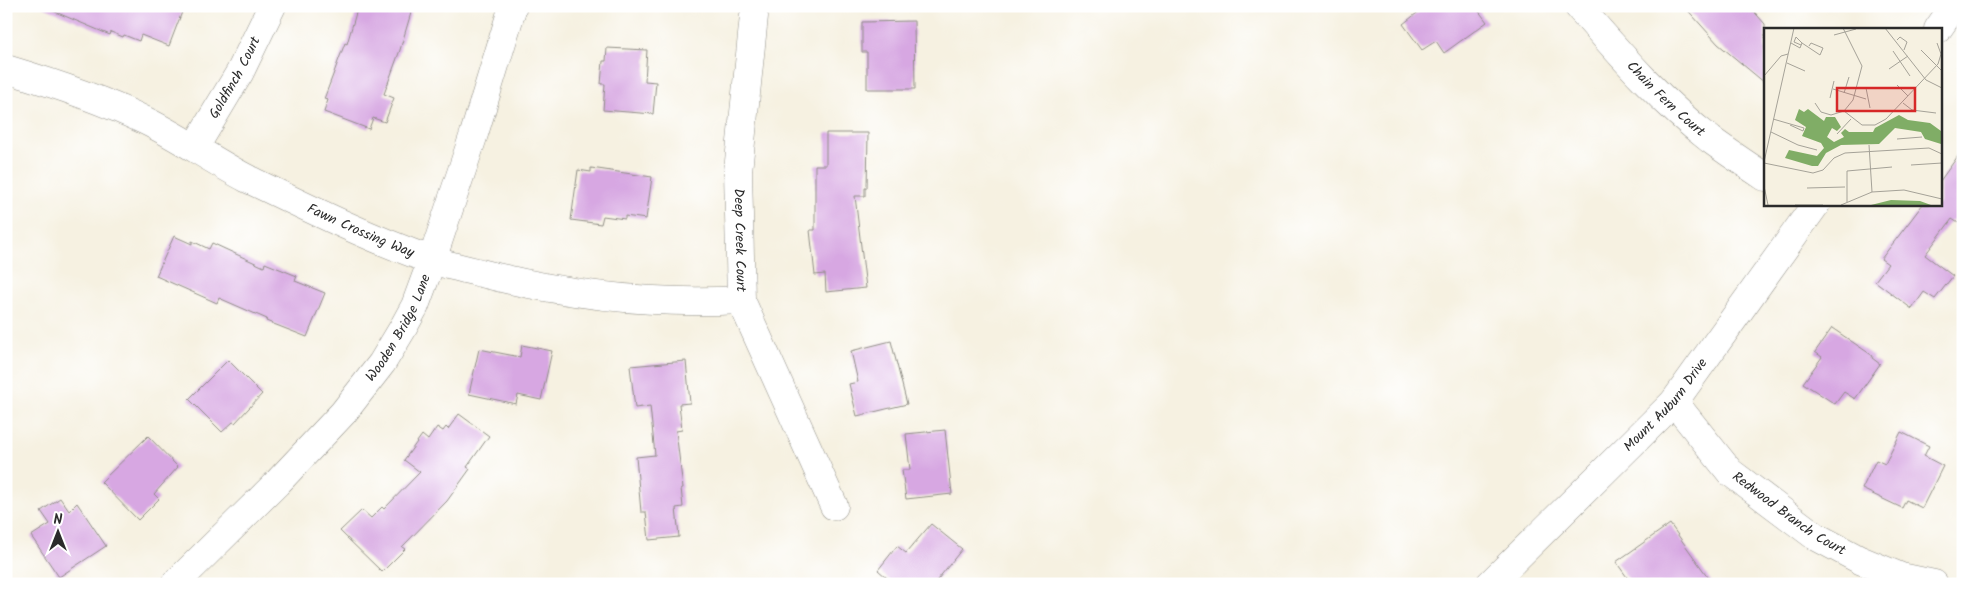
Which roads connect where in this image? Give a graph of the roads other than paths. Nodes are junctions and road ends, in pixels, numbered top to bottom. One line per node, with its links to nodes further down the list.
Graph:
1 (272, 6): 8 (street, Goldfinch Court)
2 (513, 6): 11 (street, Wooden Bridge Lane)
3 (1578, 6): 9 (street, Chain Fern Court)
4 (1954, 6): 6 (street)
5 (754, 16): 12 (street, Deep Creek Court)
6 (1939, 28)
7 (6, 69): 8 (street, Fawn Crossing Way)
8 (195, 147): 11 (street, Fawn Crossing Way)
9 (1764, 176)
10 (1811, 206): 13 (street, Mount Auburn Drive)
11 (432, 260): 12 (street, Fawn Crossing Way); 15 (street, Wooden Bridge Lane)
12 (741, 300): 14 (street, Deep Creek Court)
13 (1674, 402): 16 (street, Mount Auburn Drive); 17 (street, Redwood Branch Court)
14 (834, 506)
15 (178, 583)
16 (1490, 584)
17 (1934, 584)

